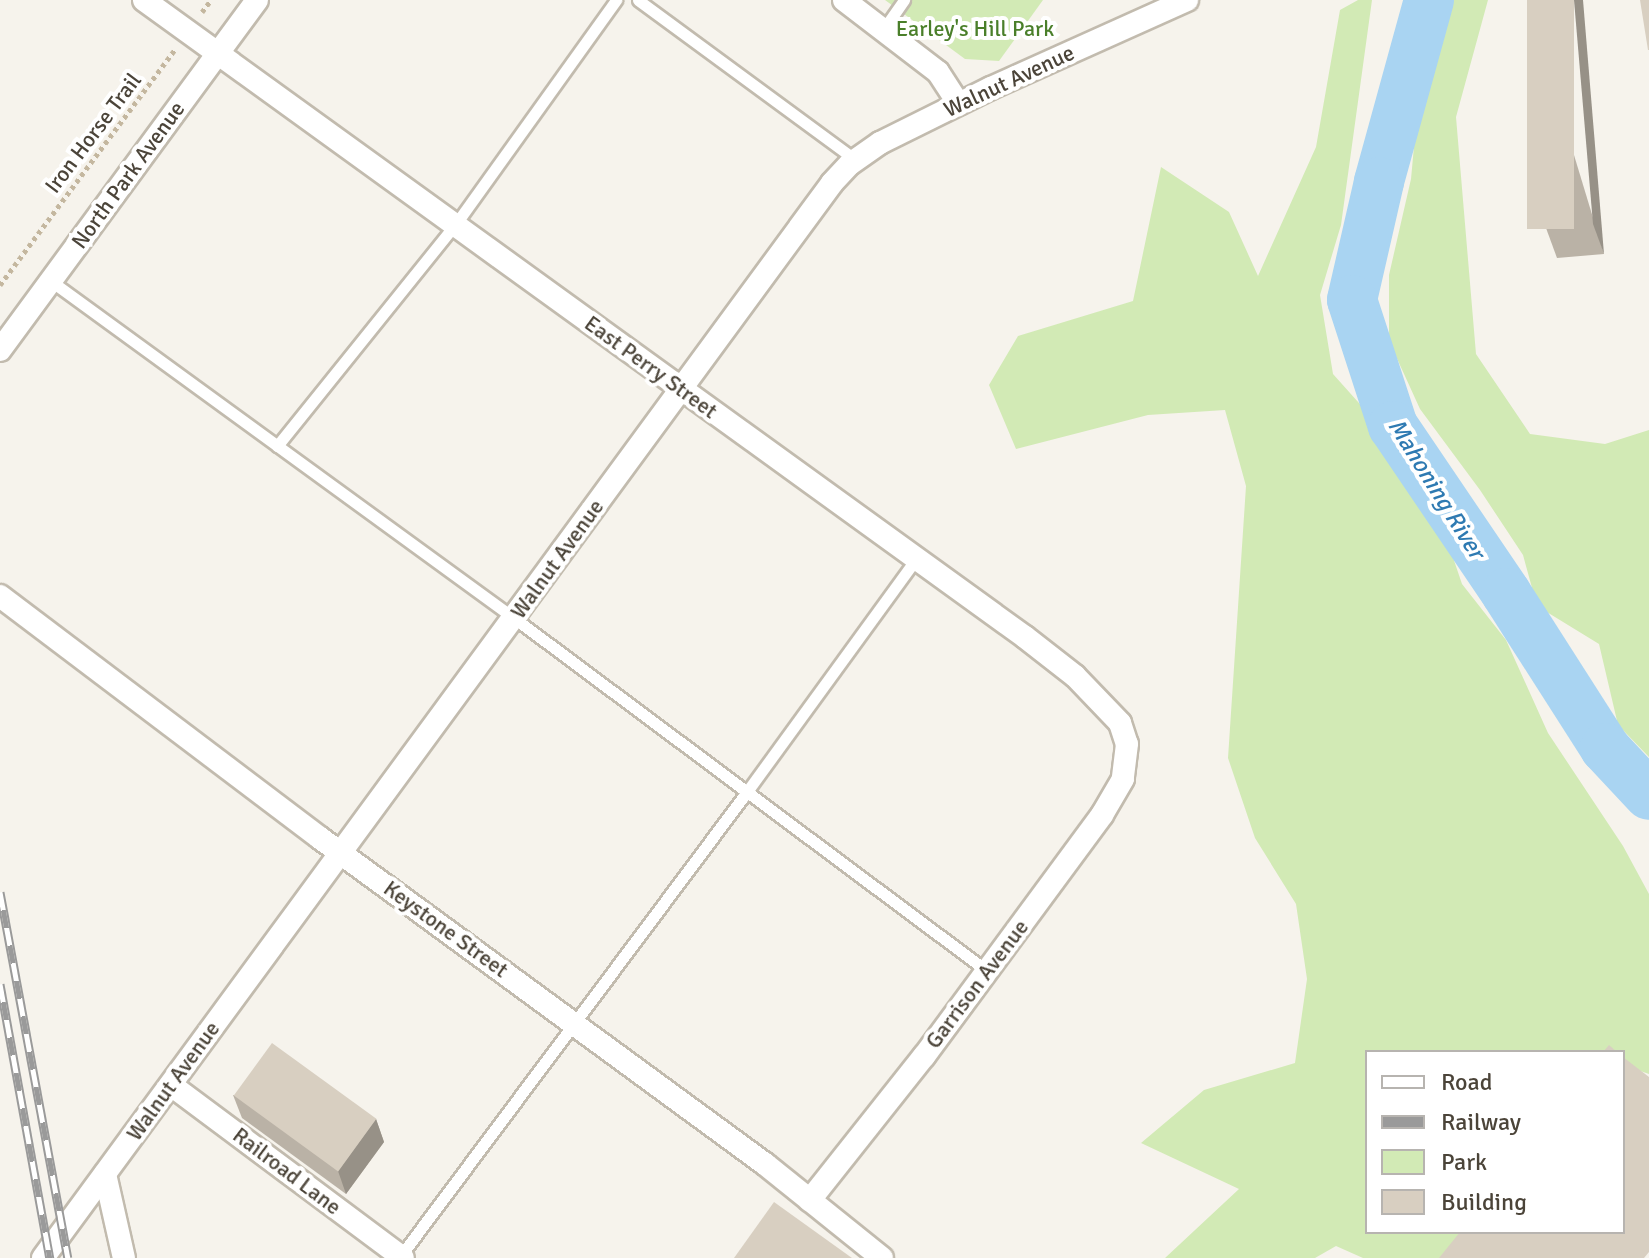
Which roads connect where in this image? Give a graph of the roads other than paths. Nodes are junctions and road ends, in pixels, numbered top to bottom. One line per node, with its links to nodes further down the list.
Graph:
1 (144, 0): 9 (street, East Perry Street)
2 (257, 0): 9 (street, North Park Avenue)
3 (616, 0): 12 (lane)
4 (638, 0): 11 (lane)
5 (844, 0): 8 (street)
6 (904, 0): 8 (lane)
7 (1187, 0): 10 (street, Walnut Avenue)
8 (883, 30): 10 (street)
9 (217, 54): 12 (street, East Perry Street); 13 (street, North Park Avenue)
10 (959, 104): 11 (street, Walnut Avenue)
11 (856, 160): 15 (street, Walnut Avenue)
12 (455, 225): 15 (street, East Perry Street); 16 (lane)
13 (51, 281): 14 (street, North Park Avenue); 16 (lane)
14 (0, 350)
15 (682, 390): 17 (street, East Perry Street); 19 (street, Walnut Avenue)
16 (277, 446): 19 (lane)
17 (916, 559): 20 (street, East Perry Street); 21 (lane)
18 (4, 599): 22 (street, Keystone Street)
19 (514, 618): 21 (lane); 22 (street, Walnut Avenue)
20 (1126, 758): 23 (street, Garrison Avenue)
21 (747, 792): 23 (lane); 24 (lane)
22 (341, 852): 24 (street, Keystone Street); 25 (street, Walnut Avenue)
23 (987, 971): 27 (street, Garrison Avenue)
24 (572, 1022): 27 (street, Keystone Street); 28 (lane)
25 (171, 1085): 26 (street, Walnut Avenue); 28 (street, Railroad Lane)
26 (105, 1174): 29 (street, Walnut Avenue); 30 (street)
27 (810, 1200): 31 (street, Keystone Street)
28 (401, 1257)
29 (43, 1258)
30 (124, 1258)
31 (882, 1258)

